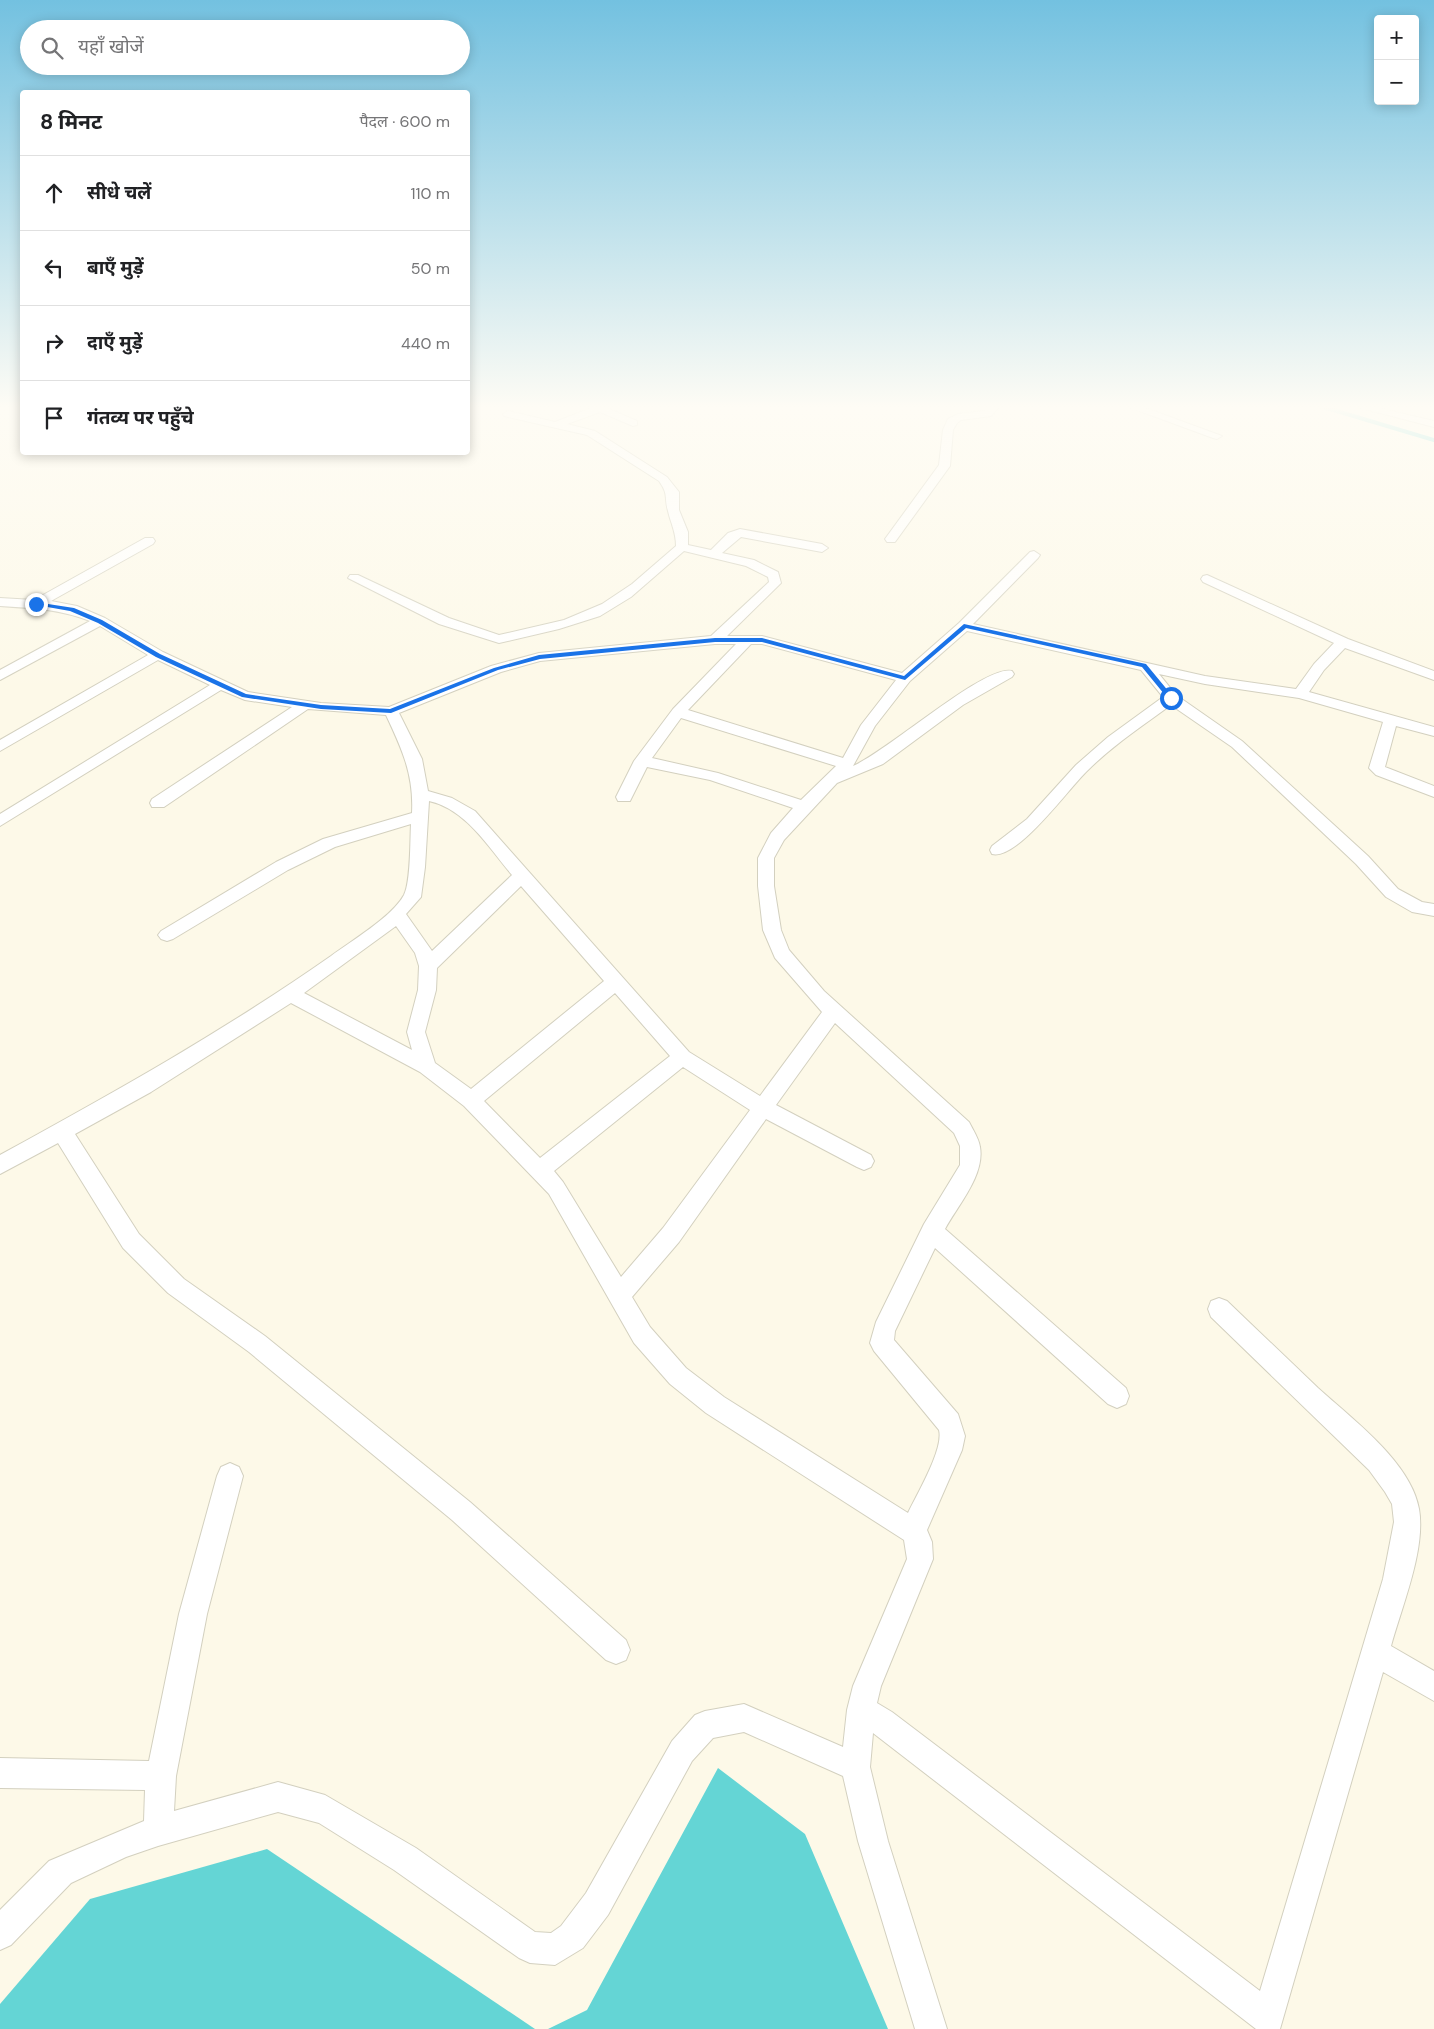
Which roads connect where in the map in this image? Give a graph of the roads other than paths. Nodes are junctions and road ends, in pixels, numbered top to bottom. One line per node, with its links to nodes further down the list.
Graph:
1 (674, 501): 5 (street)
2 (918, 501): 3 (street)
3 (891, 539)
4 (149, 540): 12 (street)
5 (682, 547): 7 (street); 9 (street)
6 (822, 548): 7 (street)
7 (714, 554): 15 (street)
8 (1034, 555): 14 (street)
9 (354, 578)
10 (1207, 579): 17 (street)
11 (0, 602): 12 (street)
12 (36, 604): 13 (street)
13 (100, 622): 18 (street); 21 (street)
14 (964, 626): 19 (street); 23 (street)
15 (715, 640): 16 (street); 28 (street)
16 (746, 640): 23 (street); 29 (street)
17 (1343, 642): 22 (street); 25 (street)
18 (158, 655): 24 (street); 32 (street)
19 (1144, 665): 25 (street); 26 (street)
20 (1007, 674): 35 (street)
21 (0, 676)
22 (1434, 676)
23 (905, 678): 34 (street)
24 (220, 685): 27 (street); 42 (street)
25 (1300, 694): 30 (street)
26 (1171, 698): 43 (street); 45 (street)
27 (305, 705): 28 (street); 39 (street)
28 (391, 711): 37 (street)
29 (678, 712): 33 (street); 34 (street)
30 (1391, 718): 31 (street); 36 (street)
31 (1434, 732)
32 (0, 746)
33 (642, 761): 38 (street); 40 (street)
34 (847, 764): 35 (street)
35 (831, 780): 40 (street)
36 (1434, 792)
37 (421, 795): 41 (street); 44 (street)
38 (624, 797)
39 (158, 803)
40 (804, 806): 51 (street)
41 (420, 816): 46 (street); 47 (street)
42 (0, 821)
43 (998, 850)
44 (521, 876): 48 (street); 49 (street)
45 (1434, 910)
46 (397, 914): 48 (street); 50 (street)
47 (167, 935)
48 (428, 966): 53 (street)
49 (617, 981): 52 (street); 54 (street)
50 (290, 994): 53 (street); 56 (street)
51 (834, 1011): 55 (street); 60 (street)
52 (682, 1056): 55 (street); 59 (street)
53 (427, 1067): 54 (street)
54 (471, 1100): 59 (street)
55 (763, 1108): 57 (street); 61 (street)
56 (62, 1131): 58 (street); 66 (street)
57 (864, 1161)
58 (0, 1165)
59 (540, 1170): 61 (street)
60 (932, 1231): 63 (street); 65 (street)
61 (619, 1296): 65 (street)
62 (1219, 1308): 67 (street)
63 (1117, 1396)
64 (230, 1476): 72 (street)
65 (913, 1531): 69 (street)
66 (616, 1650)
67 (1375, 1652): 68 (street); 75 (street)
68 (1434, 1687)
69 (861, 1710): 70 (street); 75 (street)
70 (855, 1767): 73 (street); 76 (street)
71 (0, 1773): 72 (street)
72 (161, 1776): 73 (street)
73 (158, 1830): 74 (street)
74 (0, 1934)
75 (1269, 2024)
76 (930, 2029)

